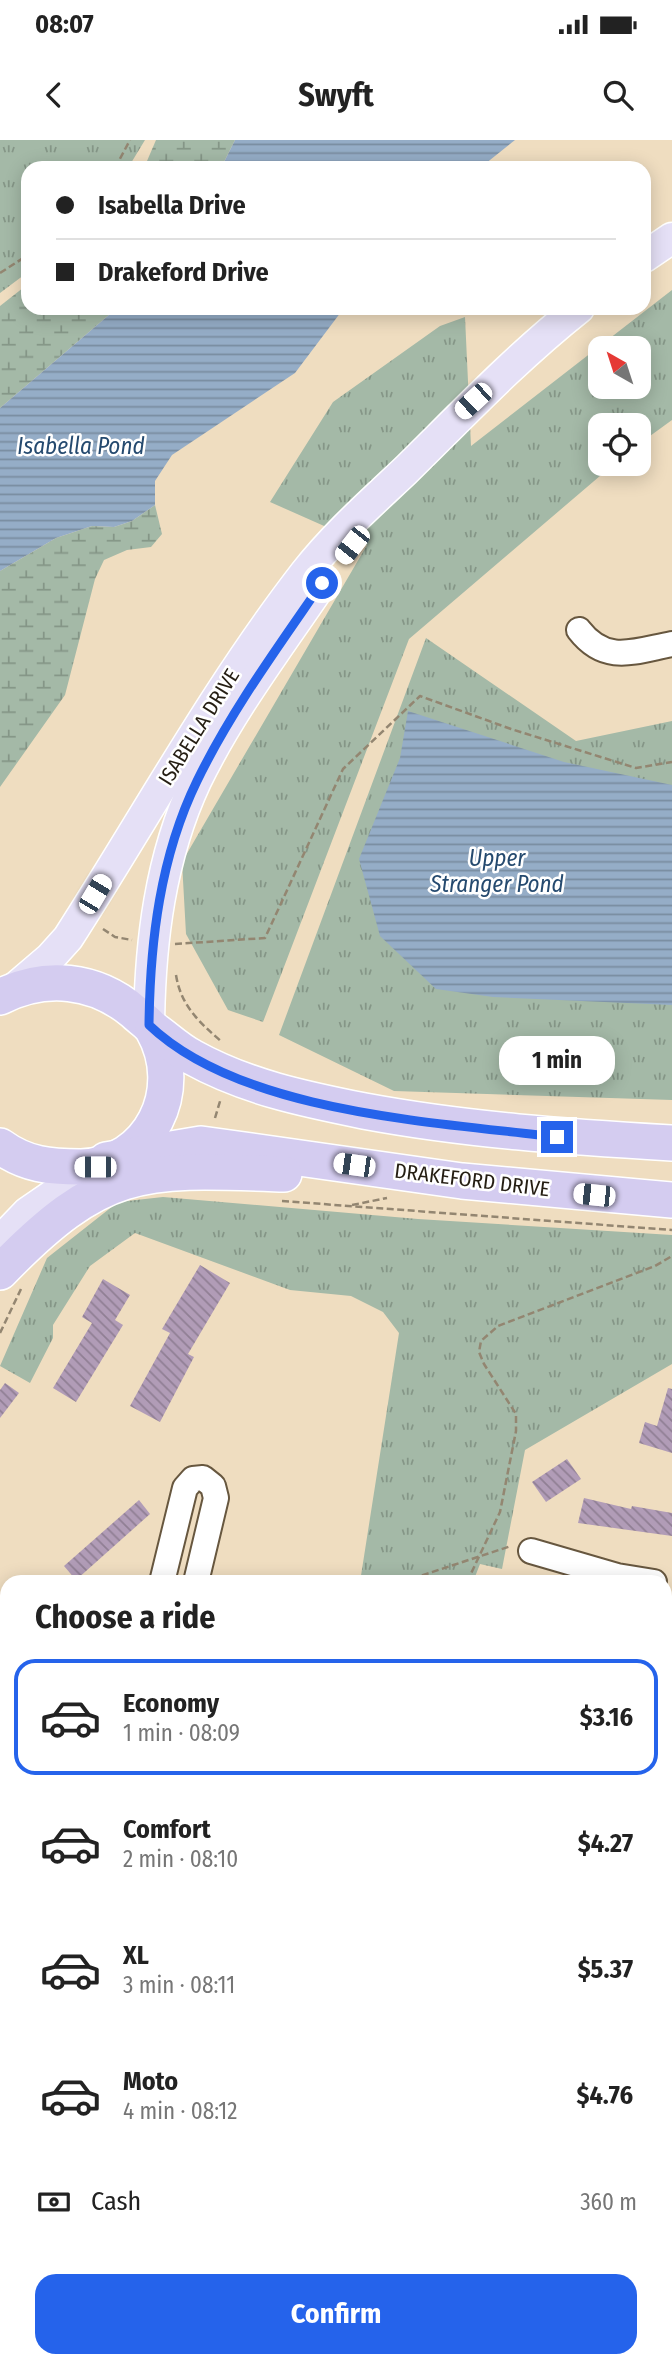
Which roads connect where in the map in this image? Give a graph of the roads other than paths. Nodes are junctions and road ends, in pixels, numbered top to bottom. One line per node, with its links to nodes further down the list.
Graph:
1 (672, 237): 2 (main road)
2 (651, 252)
3 (571, 315): 4 (main road, ISABELLA DRIVE)
4 (405, 470): 7 (main road, ISABELLA DRIVE); 8 (main road, ISABELLA DRIVE)
5 (579, 630): 6 (street)
6 (672, 644)
7 (4, 995): 8 (highway)
8 (151, 1027): 9 (highway); 11 (highway)
9 (672, 1143)
10 (0, 1146): 11 (highway, DRAKEFORD DRIVE)
11 (101, 1163): 12 (highway, DRAKEFORD DRIVE); 14 (main road)
12 (462, 1181): 13 (highway, DRAKEFORD DRIVE); 15 (highway)
13 (672, 1200)
14 (0, 1241)
15 (12, 1279)
16 (531, 1552): 19 (street)
17 (164, 1575): 18 (street)
18 (198, 1575)
19 (613, 1575)

